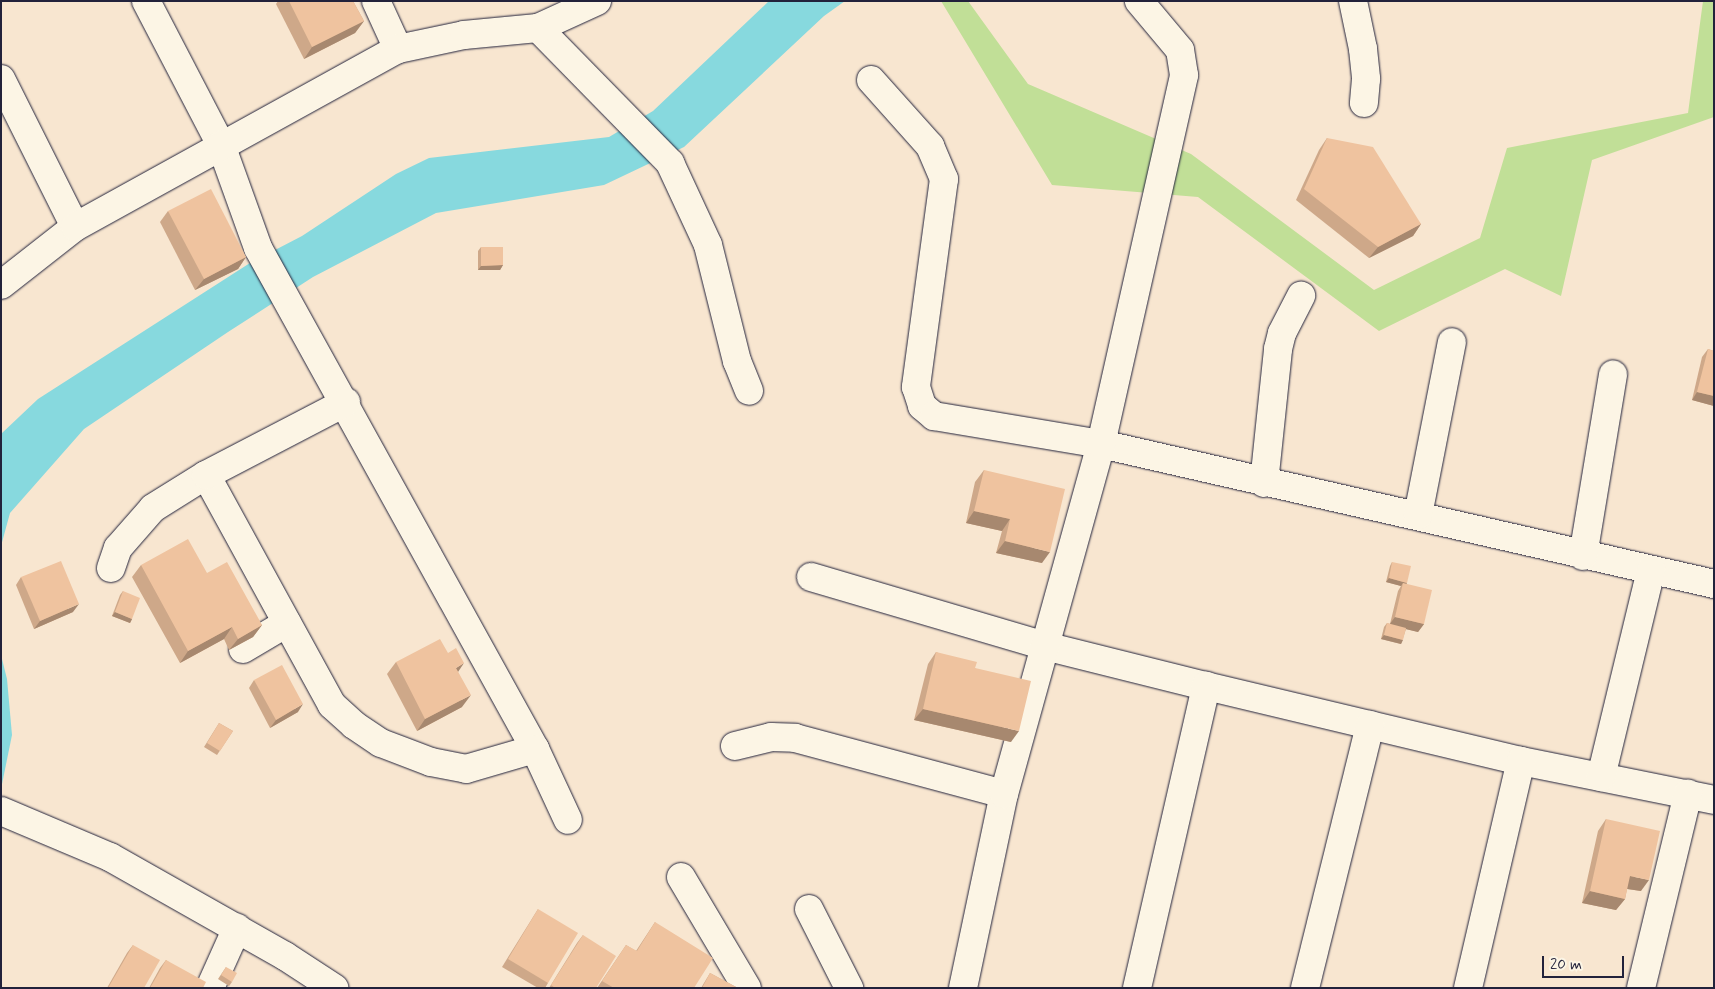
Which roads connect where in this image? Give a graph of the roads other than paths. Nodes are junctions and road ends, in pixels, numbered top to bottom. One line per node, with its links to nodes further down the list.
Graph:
1 (146, 1): 11 (street)
2 (376, 1): 7 (street)
3 (597, 1): 6 (street)
4 (1138, 1): 19 (street)
5 (1353, 1): 10 (street)
6 (538, 28): 7 (street); 17 (street)
7 (398, 48): 11 (street)
8 (1, 79): 12 (street)
9 (872, 80): 19 (street)
10 (1364, 103)
11 (222, 145): 12 (street); 18 (street)
12 (75, 227): 13 (street)
13 (1, 284)
14 (1301, 296): 21 (street)
15 (1452, 342): 22 (street)
16 (1613, 374): 23 (street)
17 (749, 391)
18 (346, 402): 20 (street); 34 (street)
19 (1101, 444): 21 (street); 29 (street)
20 (206, 474): 24 (street); 28 (street)
21 (1264, 483): 22 (street)
22 (1418, 515): 23 (street)
23 (1583, 556): 25 (street)
24 (111, 568)
25 (1651, 570): 27 (street); 36 (street)
26 (811, 577): 29 (street)
27 (1714, 584)
28 (287, 623): 30 (street); 34 (street)
29 (1045, 646): 31 (street); 37 (street)
30 (243, 649)
31 (1206, 686): 32 (street); 49 (street)
32 (1370, 725): 35 (street); 50 (street)
33 (735, 746): 37 (street)
34 (535, 748): 40 (street)
35 (1521, 762): 36 (street); 51 (street)
36 (1600, 777): 38 (street)
37 (1004, 794): 48 (street)
38 (1701, 797): 52 (street)
39 (1, 811): 43 (street)
40 (568, 820)
41 (681, 877): 46 (street)
42 (809, 908): 47 (street)
43 (237, 928): 44 (street); 45 (street)
44 (210, 988)
45 (334, 988)
46 (747, 988)
47 (849, 988)
48 (963, 988)
49 (1137, 988)
50 (1305, 988)
51 (1468, 988)
52 (1641, 988)

